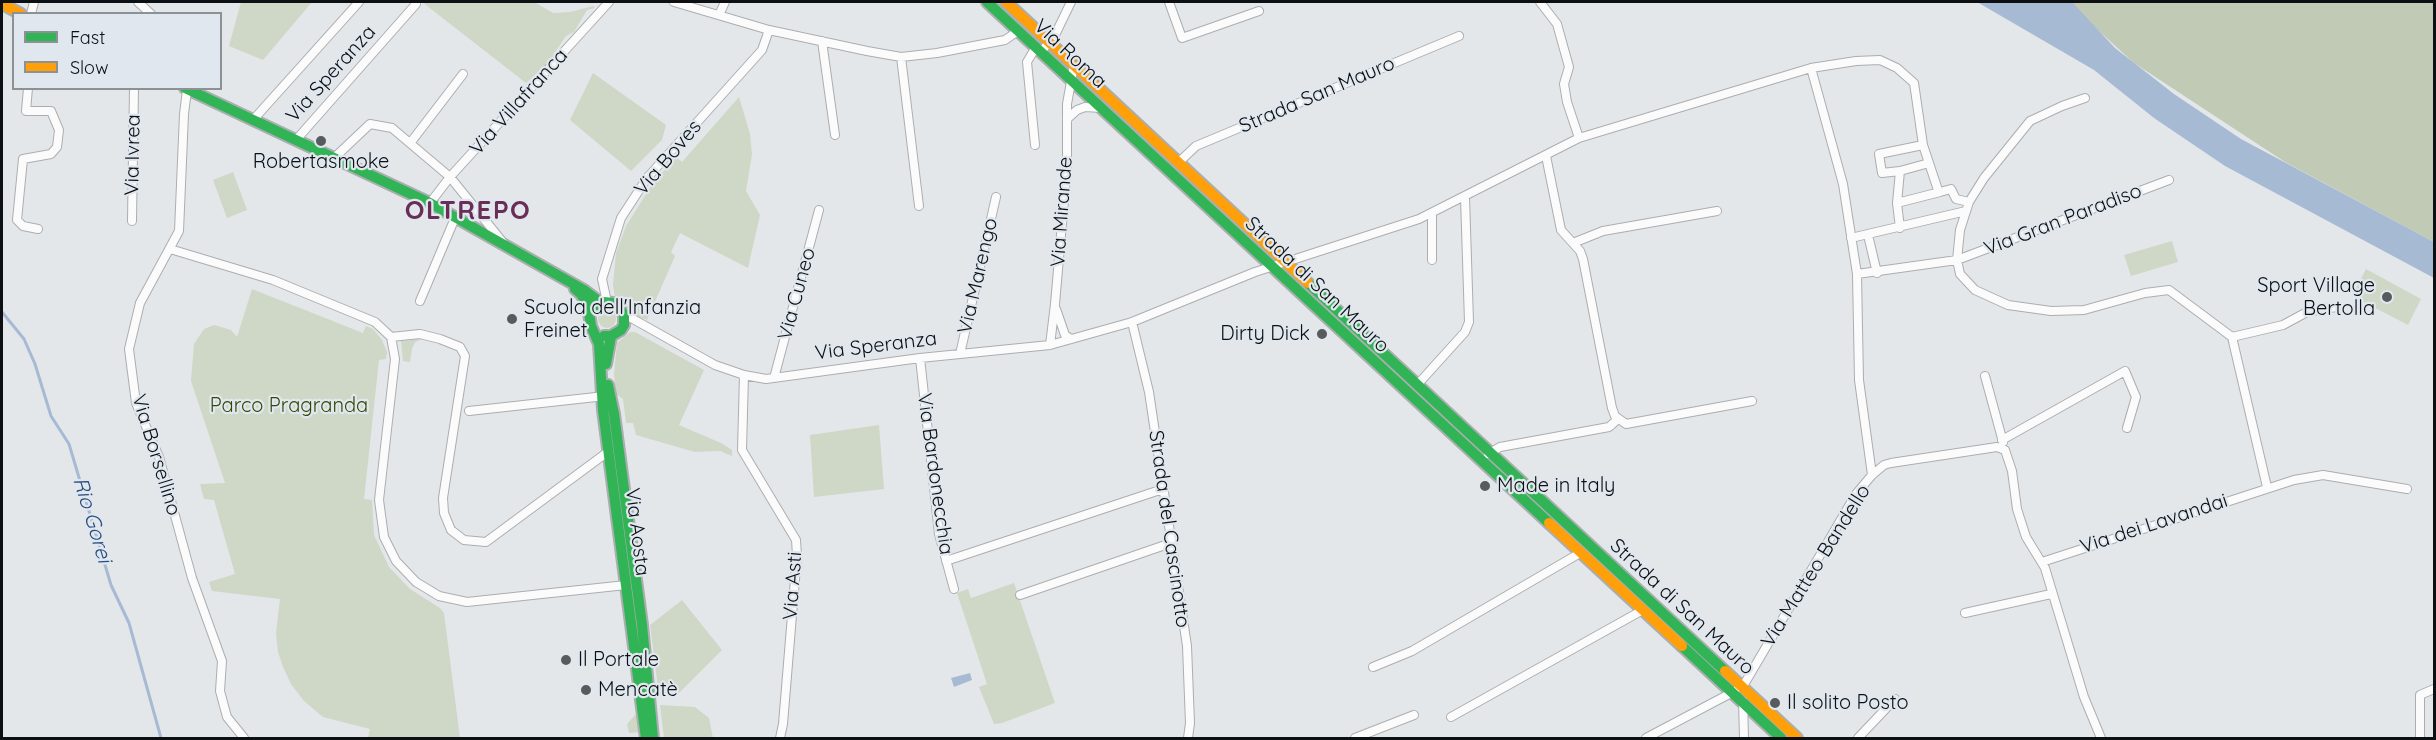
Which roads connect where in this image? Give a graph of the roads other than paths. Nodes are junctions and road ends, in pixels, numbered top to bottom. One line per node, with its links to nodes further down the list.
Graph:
1 (359, 2): 33 (street, Via Speranza)
2 (609, 2): 47 (street, Via Villafranca)
3 (674, 2): 14 (street)
4 (725, 2): 14 (street)
5 (987, 2): 16 (main road, Via Roma)
6 (1006, 2): 19 (main road, Via Roma)
7 (1071, 2): 19 (street)
8 (1169, 2): 12 (street)
9 (1540, 2): 37 (street)
10 (2, 4): 13 (main road)
11 (416, 4): 38 (street, Via Speranza)
12 (1259, 11)
13 (17, 12)
14 (719, 15): 15 (street)
15 (769, 30): 18 (street); 77 (street, Via Boves)
16 (1018, 31): 20 (main road, Via Roma); 21 (street)
17 (1459, 36): 44 (street, Strada San Mauro)
18 (822, 41): 21 (street); 36 (street)
19 (1049, 42): 20 (street); 22 (main road, Via Roma)
20 (1038, 50): 25 (main road, Via Roma); 40 (street)
21 (901, 57): 55 (street)
22 (1074, 65): 25 (street, Via Mirande); 34 (main road, Via Roma)
23 (1810, 68): 37 (street, Via Speranza); 41 (street, Via Speranza); 65 (street)
24 (463, 74): 39 (street)
25 (1071, 81): 31 (main road, Via Roma); 32 (street, Via Mirande)
26 (28, 90): 63 (street)
27 (134, 90): 61 (street, Via Ivrea)
28 (186, 90): 68 (street, Via Borsellino)
29 (188, 90): 33 (main road, Via Speranza)
30 (2085, 98): 52 (street, Via Gran Paradiso)
31 (1101, 108): 32 (street); 35 (main road, Via Roma)
32 (1067, 119): 78 (street, Via Mirande)
33 (253, 120): 38 (main road, Via Speranza)
34 (1137, 124): 44 (main road, Strada di San Mauro)
35 (1128, 134): 72 (main road, Strada di San Mauro)
36 (835, 135)
37 (1579, 138): 42 (street, Via Speranza)
38 (296, 140): 43 (main road, Via Speranza)
39 (411, 142): 43 (street); 47 (street)
40 (1035, 145)
41 (1923, 145): 45 (street, Via Speranza); 46 (street)
42 (1546, 156): 51 (street, Via Speranza); 66 (street)
43 (334, 158): 53 (main road, Via Speranza)
44 (1179, 162): 71 (main road, Strada di San Mauro)
45 (1929, 163): 46 (street); 49 (street, Via Speranza)
46 (1900, 171): 54 (street)
47 (450, 177): 53 (street, Via Villafranca); 67 (street)
48 (2169, 180): 70 (street, Via Gran Paradiso)
49 (1940, 192): 52 (street); 54 (street)
50 (996, 197): 89 (street, Via Marengo)
51 (1465, 197): 59 (street, Via Speranza); 94 (street)
52 (1969, 202): 58 (street, Via Gran Paradiso)
53 (430, 203): 60 (main road, Via Speranza)
54 (1897, 203): 62 (street)
55 (919, 206)
56 (819, 210): 93 (street, Via Cuneo)
57 (1717, 211): 66 (street)
58 (1966, 211): 62 (street); 70 (street, Via Gran Paradiso)
59 (1432, 213): 69 (street); 71 (street, Via Speranza)
60 (455, 218): 67 (main road, Via Speranza); 76 (street)
61 (132, 221)
62 (1900, 228): 64 (street)
63 (38, 229)
64 (1868, 235): 65 (street); 73 (street)
65 (1851, 237): 74 (street)
66 (1573, 243): 98 (street)
67 (508, 248): 75 (main road, Via Speranza)
68 (170, 249): 84 (street); 128 (street, Via Borsellino)
69 (1432, 260)
70 (1957, 260): 73 (street, Via Gran Paradiso); 86 (street)
71 (1288, 263): 72 (street, Via Speranza); 94 (main road, Strada di San Mauro)
72 (1272, 267): 82 (street, Via Speranza); 104 (main road, Strada di San Mauro)
73 (1877, 273): 74 (street, Via Gran Paradiso)
74 (1857, 274): 105 (street)
75 (568, 283): 77 (main road, Via Speranza); 80 (main road, Via Speranza)
76 (420, 301)
77 (604, 302): 80 (main road); 81 (main road)
78 (1055, 304): 87 (street, Via Mirande); 88 (street, Via Mirande)
79 (2336, 307): 86 (street)
80 (590, 315): 83 (main road)
81 (628, 319): 85 (main road); 91 (street, Via Speranza)
82 (1132, 322): 87 (street, Via Speranza); 107 (street, Strada del Cascinotto)
83 (594, 331): 85 (main road); 95 (main road, Via Aosta)
84 (391, 336): 102 (street); 113 (street)
85 (611, 336): 95 (main road, Via Aosta)
86 (2232, 337): 106 (street)
87 (1071, 339): 88 (street, Via Speranza)
88 (1050, 345): 89 (street, Via Speranza)
89 (960, 354): 90 (street, Via Speranza)
90 (920, 358): 93 (street, Via Speranza); 111 (street, Via Bardonecchia)
91 (744, 375): 93 (street, Via Speranza); 131 (street, Via Asti)
92 (1985, 376): 100 (street)
93 (774, 378)
94 (1418, 384): 103 (main road, Strada di San Mauro)
95 (606, 396): 97 (street); 102 (main road, Via Aosta); 119 (main road, Via Aosta)
96 (1752, 401): 98 (street)
97 (469, 411)
98 (1618, 419): 103 (street)
99 (2127, 428): 100 (street)
100 (2002, 440): 101 (street)
101 (2005, 450): 105 (street); 112 (street)
102 (609, 451): 113 (main road, Via Aosta)
103 (1490, 452): 104 (street); 121 (main road, Strada di San Mauro)
104 (1481, 462): 110 (main road, Strada di San Mauro)
105 (1872, 475): 121 (street, Via Matteo Bandello)
106 (2267, 487): 108 (street, Via dei Lavandai); 112 (street, Via dei Lavandai)
107 (1163, 489): 109 (street, Strada del Cascinotto); 111 (street)
108 (2407, 489)
109 (1171, 543): 116 (street); 132 (street, Strada del Cascinotto)
110 (1580, 553): 117 (main road, Strada di San Mauro); 120 (street, Strada di San Mauro)
111 (946, 561): 114 (street, Via Bardonecchia)
112 (2042, 562): 115 (street)
113 (626, 585): 119 (main road, Via Aosta)
114 (954, 589)
115 (2051, 594): 118 (street); 139 (street)
116 (1020, 595)
117 (1641, 611): 123 (main road, Strada di San Mauro); 127 (street, Strada di San Mauro)
118 (1965, 612)
119 (640, 658): 129 (main road, Via Aosta); 130 (main road, Via Aosta)
120 (1372, 668)
121 (1742, 688): 123 (street); 125 (street); 137 (main road, Strada di San Mauro)
122 (2434, 689): 140 (street)
123 (1731, 693): 125 (main road, Strada di San Mauro); 134 (street)
124 (1895, 699): 138 (street)
125 (1743, 704): 135 (street); 136 (main road, Strada di San Mauro)
126 (1414, 715): 133 (street)
127 (1451, 717)
128 (244, 738)
129 (646, 738)
130 (653, 738)
131 (780, 738)
132 (1188, 738)
133 (1355, 738)
134 (1646, 738)
135 (1744, 738)
136 (1781, 738)
137 (1797, 738)
138 (1858, 738)
139 (2101, 738)
140 (2420, 738)

